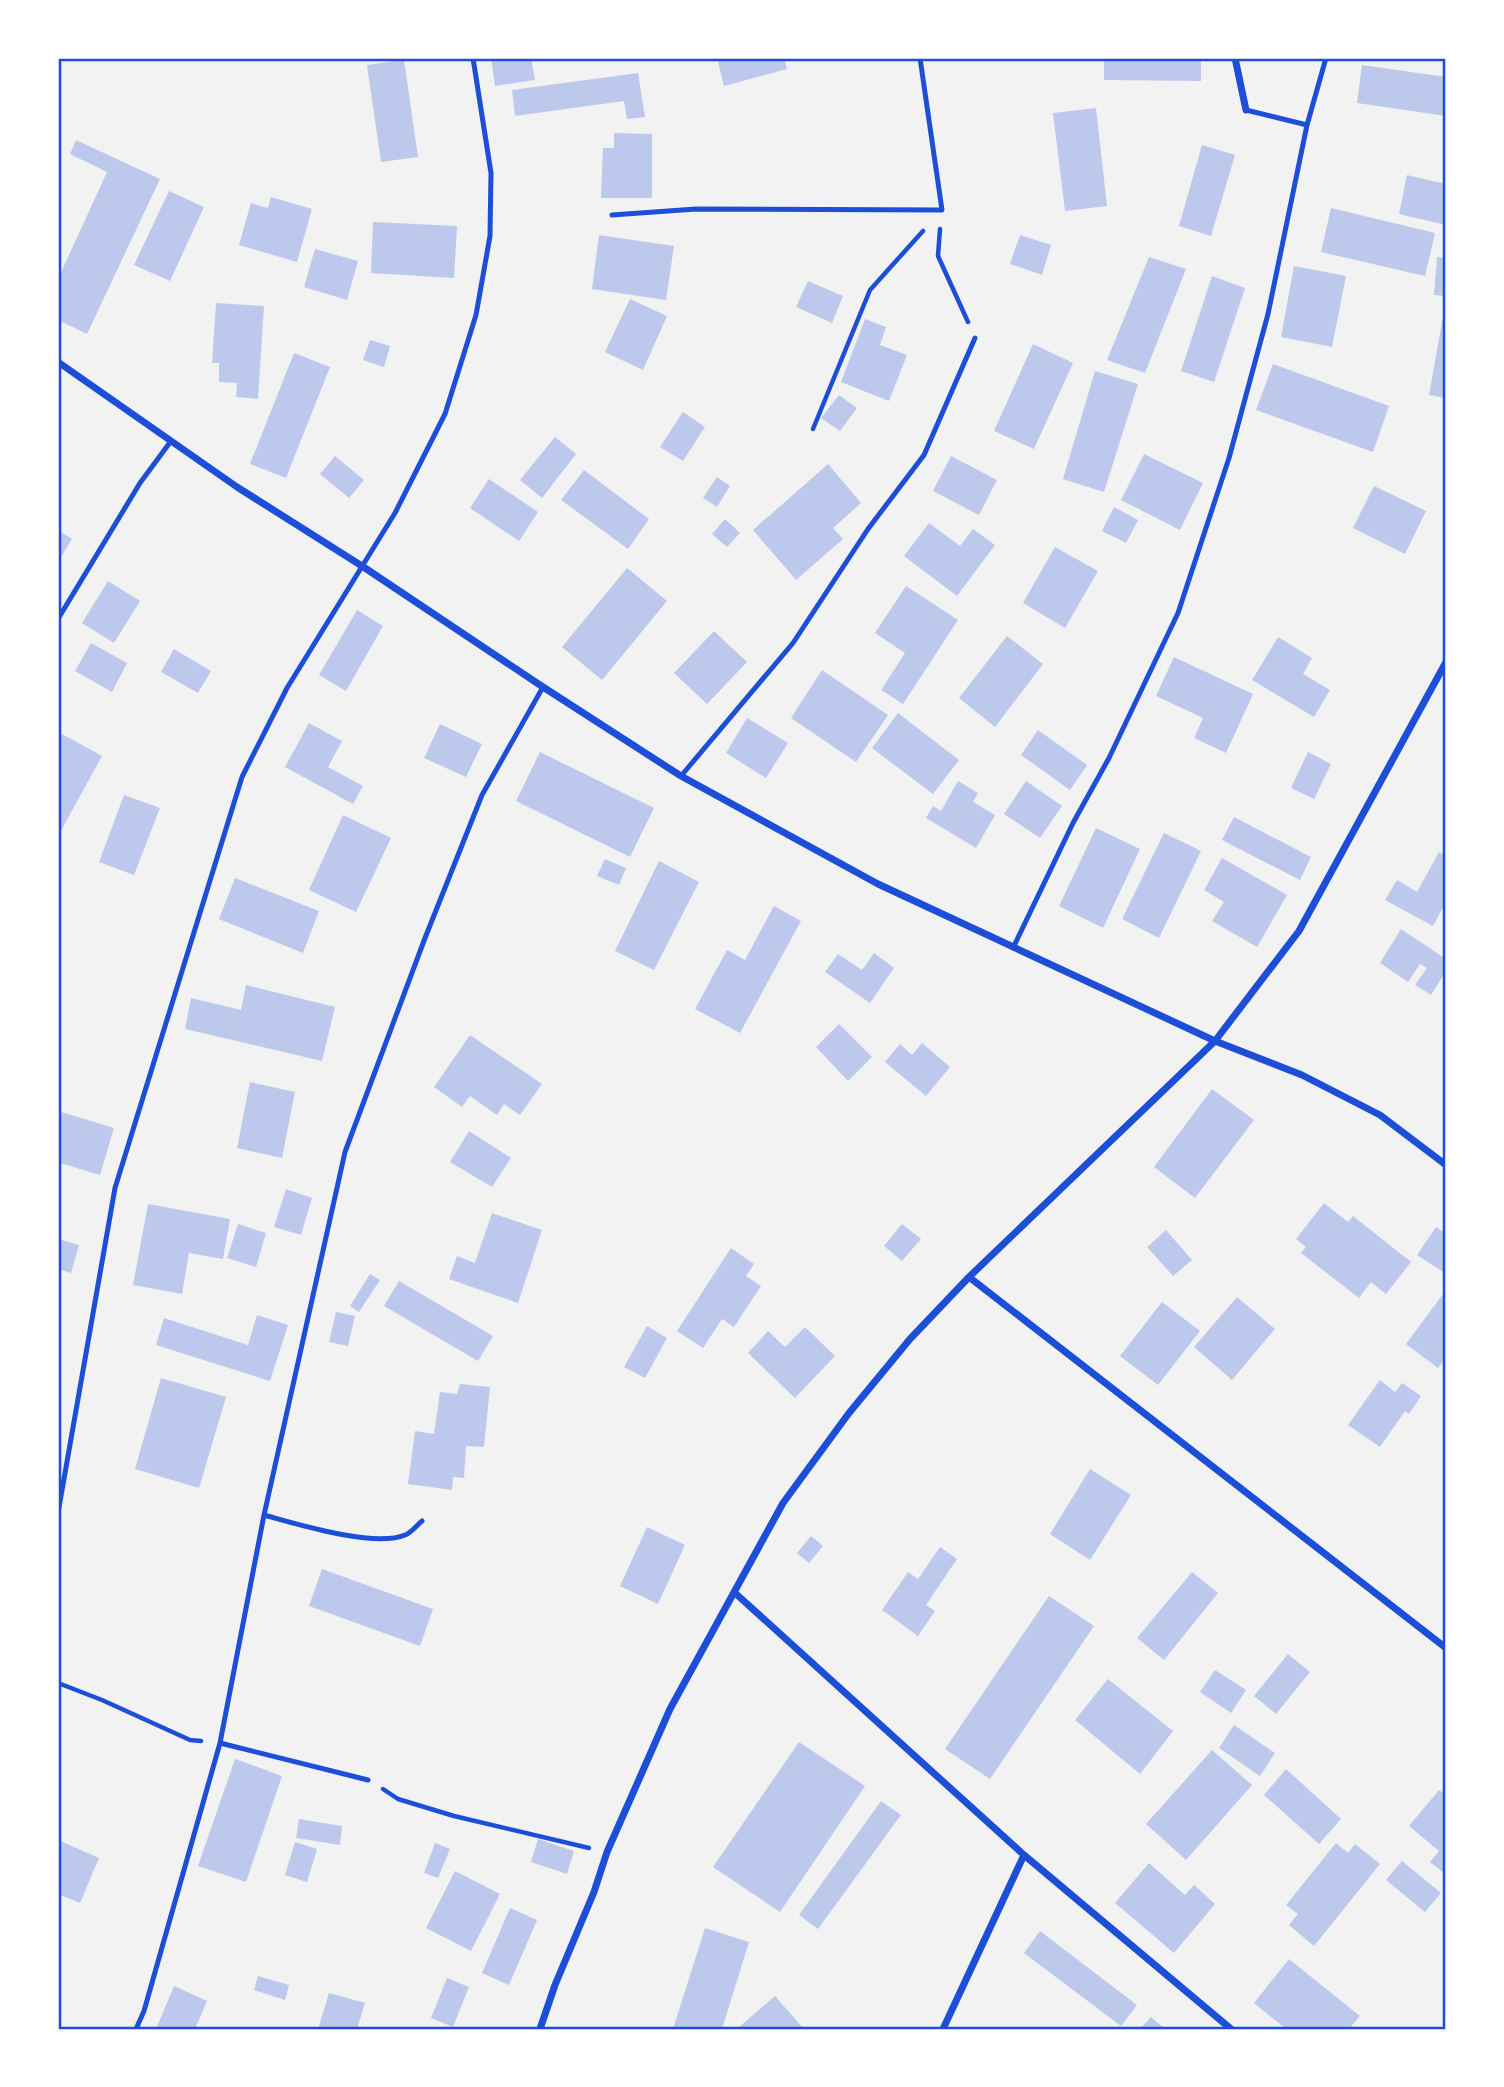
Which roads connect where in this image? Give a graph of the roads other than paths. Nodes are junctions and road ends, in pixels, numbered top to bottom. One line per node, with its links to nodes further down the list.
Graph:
1 (473, 58): 11 (lane)
2 (920, 58): 7 (lane)
3 (1235, 58): 5 (street)
4 (1326, 58): 6 (lane)
5 (1246, 110): 6 (lane)
6 (1307, 125): 16 (lane)
7 (612, 215)
8 (975, 338): 15 (lane)
9 (58, 362): 10 (street)
10 (171, 442): 11 (street); 12 (lane)
11 (362, 566): 14 (street); 20 (lane)
12 (58, 619)
13 (1446, 662): 17 (street)
14 (543, 687): 15 (street); 21 (lane)
15 (681, 776): 16 (street)
16 (1013, 948): 17 (street)
17 (1215, 1041): 18 (street); 19 (street)
18 (1446, 1165)
19 (969, 1277): 23 (street); 24 (street)
20 (58, 1513)
21 (264, 1515): 22 (lane); 25 (lane)
22 (422, 1521)
23 (734, 1592): 27 (street); 29 (street)
24 (1446, 1648)
25 (219, 1742): 26 (lane); 28 (lane)
26 (368, 1780)
27 (1024, 1855): 30 (street); 31 (street)
28 (136, 2029)
29 (540, 2029)
30 (943, 2029)
31 (1231, 2029)

